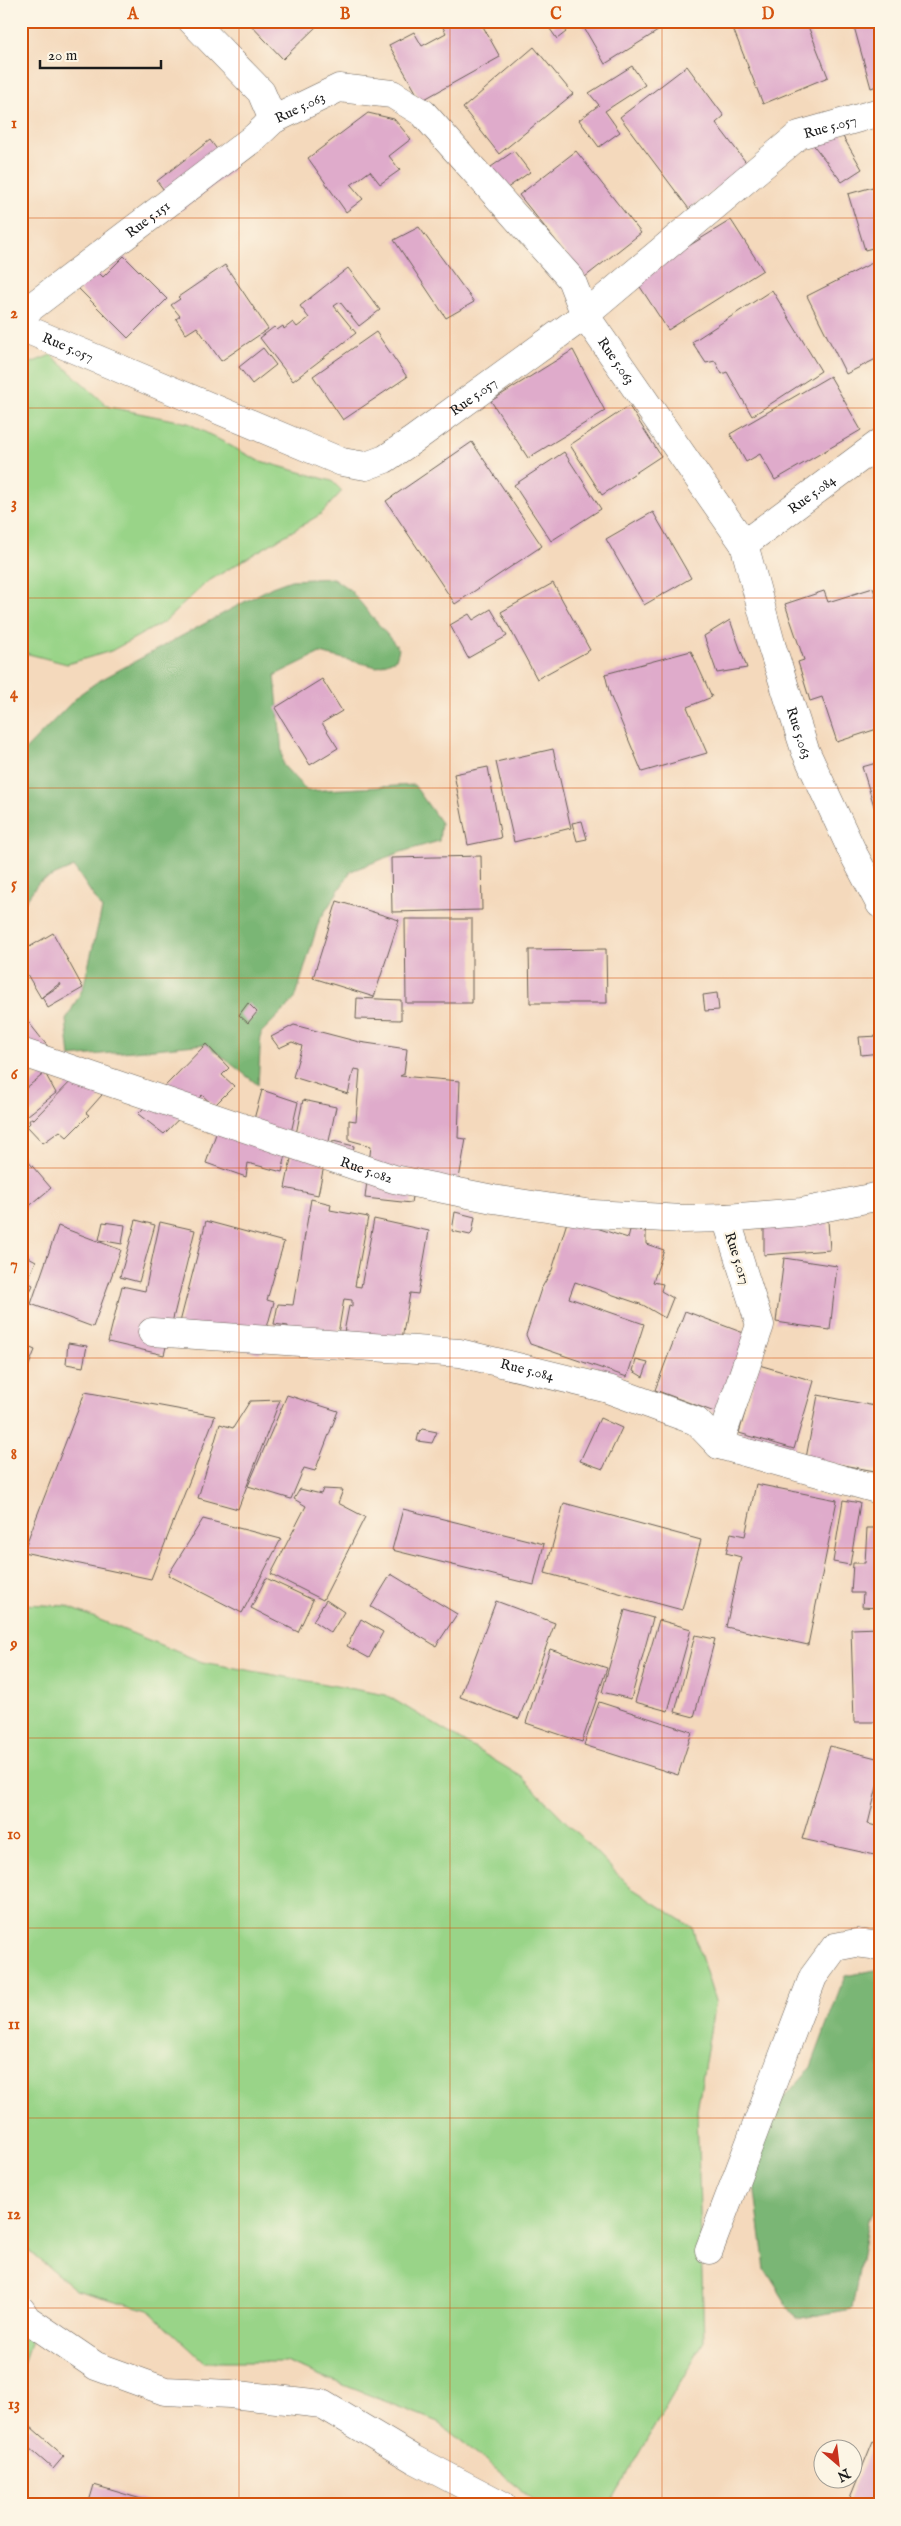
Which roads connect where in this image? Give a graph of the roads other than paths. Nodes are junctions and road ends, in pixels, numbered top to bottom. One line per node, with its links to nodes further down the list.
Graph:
1 (192, 21): 3 (street, Rue 5.063)
2 (880, 112): 4 (street, Rue 5.057)
3 (273, 120): 4 (street, Rue 5.063); 5 (street, Rue 5.151)
4 (585, 315): 6 (street, Rue 5.057); 8 (street, Rue 5.063)
5 (21, 316)
6 (21, 327)
7 (880, 443): 8 (street, Rue 5.084)
8 (744, 544): 9 (street, Rue 5.063)
9 (880, 904)
10 (21, 1052): 12 (street, Rue 5.082)
11 (880, 1196): 12 (street, Rue 5.017)
12 (726, 1218): 14 (street, Rue 5.017)
13 (152, 1332): 14 (street, Rue 5.084)
14 (719, 1445): 15 (street)
15 (880, 1490)
16 (880, 1946): 17 (street)
17 (709, 2250)
18 (21, 2310): 19 (street)
19 (502, 2505)

